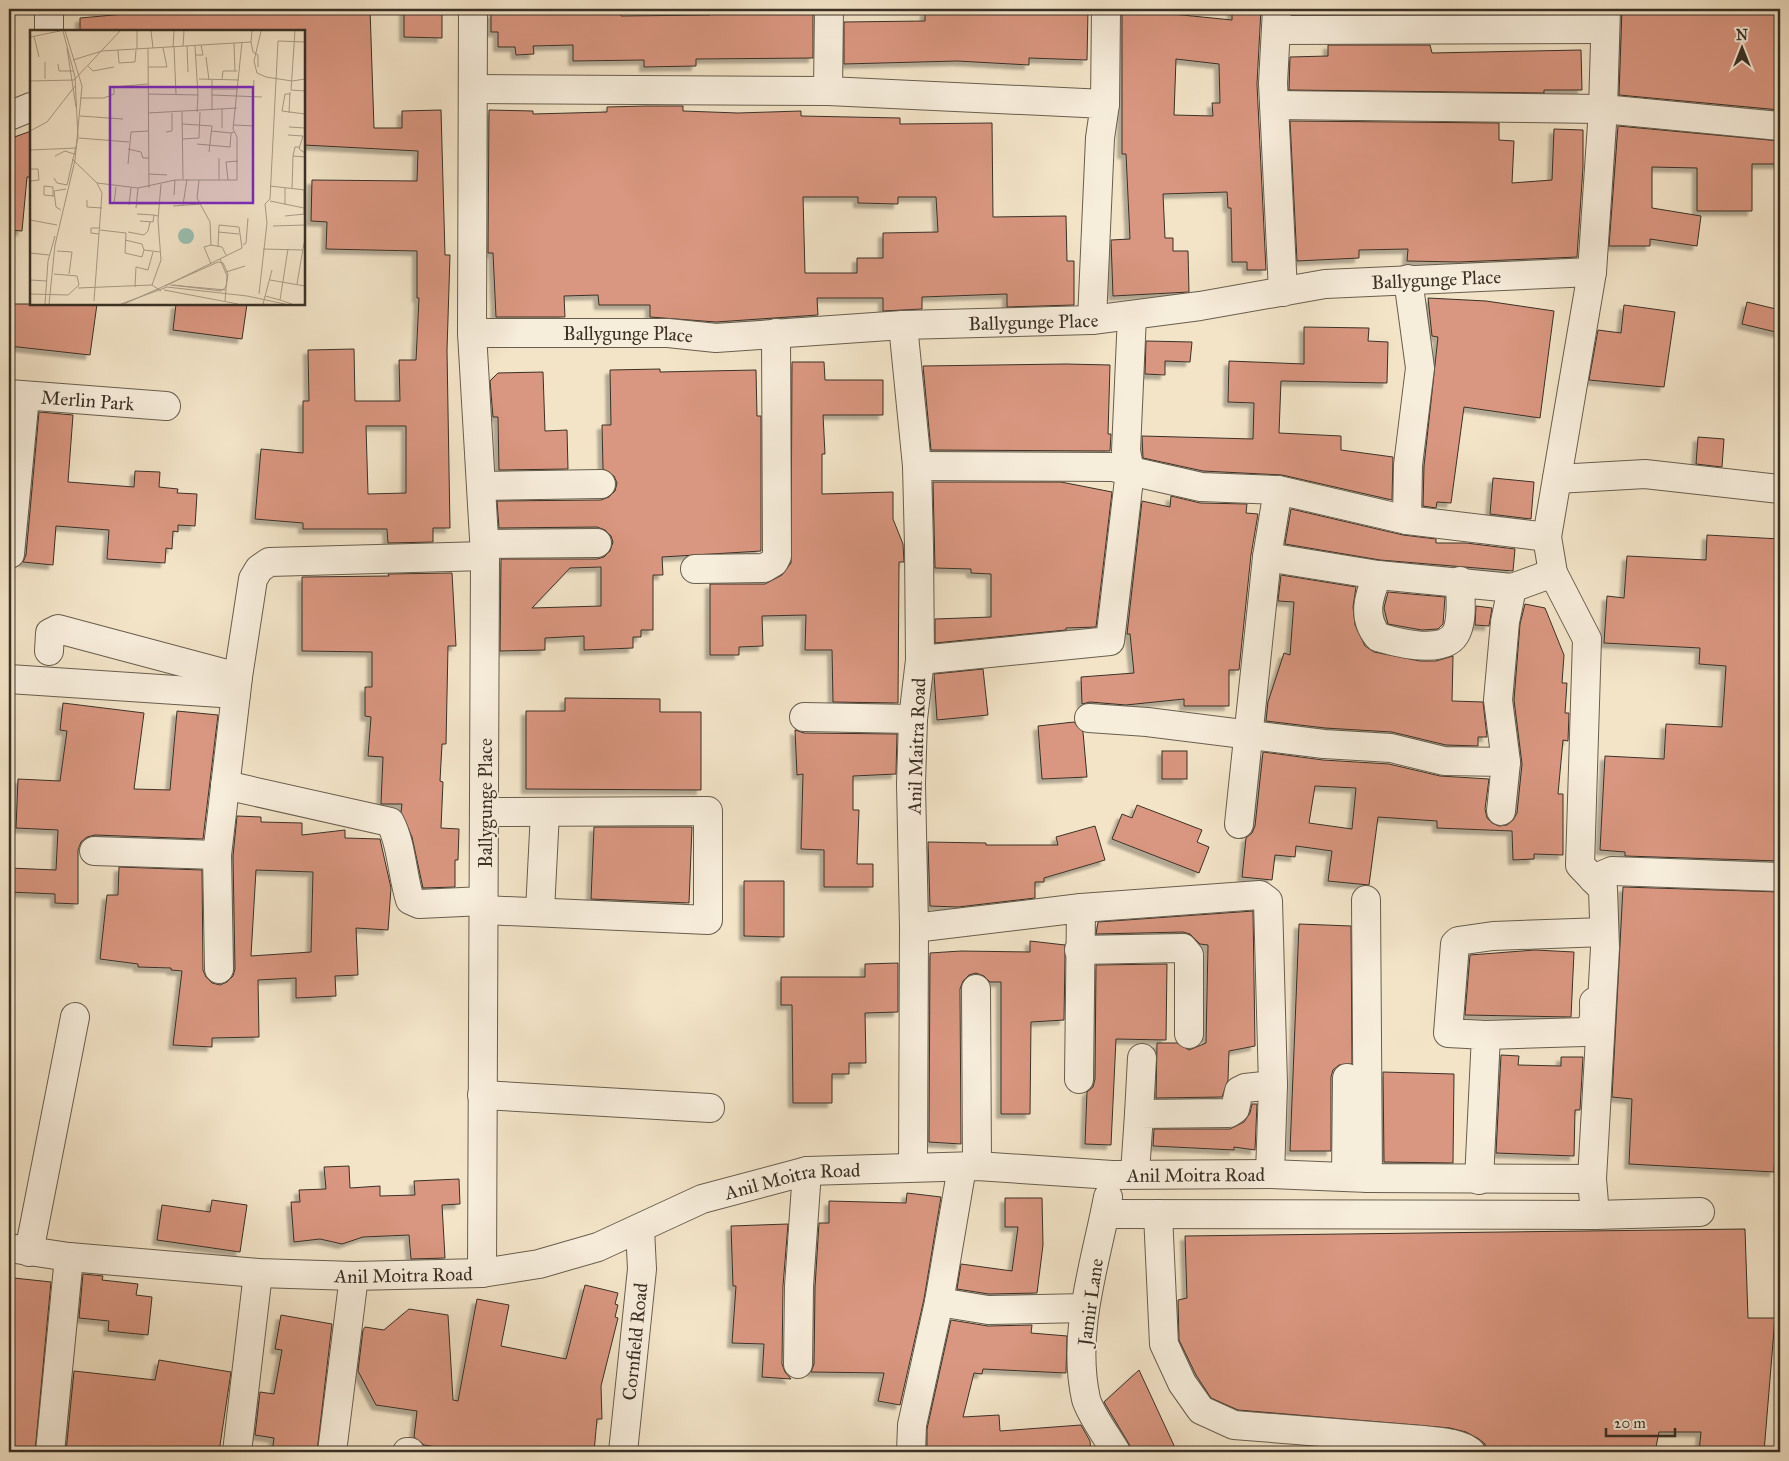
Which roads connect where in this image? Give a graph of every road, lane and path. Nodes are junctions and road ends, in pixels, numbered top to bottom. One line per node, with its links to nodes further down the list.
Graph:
1 (50, 9): 7 (street)
2 (473, 9): 8 (street, Ballygunge Place)
3 (829, 9): 9 (street)
4 (1106, 9): 10 (street)
5 (1605, 19): 6 (street); 13 (street)
6 (1276, 20): 11 (street)
7 (50, 30)
8 (474, 88): 9 (street); 22 (street, Ballygunge Place)
9 (828, 91): 10 (street)
10 (1105, 104): 20 (street)
11 (1274, 105): 13 (street); 18 (street)
12 (30, 107): 14 (street)
13 (1603, 109): 15 (street); 16 (street)
14 (9, 116)
15 (1780, 126)
16 (1592, 272): 17 (street, Ballygunge Place); 28 (street)
17 (1408, 279): 18 (street, Ballygunge Place); 33 (street)
18 (1283, 292): 19 (street, Ballygunge Place)
19 (1132, 315): 20 (street, Ballygunge Place); 27 (street)
20 (1092, 320): 21 (street, Ballygunge Place)
21 (903, 325): 23 (street, Ballygunge Place); 26 (street, Anil Maitra Road)
22 (472, 332): 23 (street, Ballygunge Place); 30 (street, Ballygunge Place)
23 (776, 333): 39 (street)
24 (17, 395): 25 (street, Merlin Park); 37 (street)
25 (166, 406)
26 (917, 466): 27 (street); 45 (street, Anil Maitra Road)
27 (1130, 471): 32 (street); 45 (street)
28 (1557, 479): 31 (street); 34 (street)
29 (600, 484): 30 (street)
30 (482, 486): 36 (street, Ballygunge Place)
31 (1780, 489)
32 (1278, 490): 33 (street); 38 (street)
33 (1407, 520): 34 (street)
34 (1547, 537): 40 (street)
35 (597, 543): 36 (street)
36 (485, 550): 47 (street); 55 (street, Ballygunge Place)
37 (10, 554)
38 (1267, 557): 41 (street); 51 (street)
39 (695, 569)
40 (1553, 573): 43 (street); 61 (street)
41 (1378, 575): 42 (street); 42 (street)
42 (1460, 581): 43 (street)
43 (1512, 588): 52 (street)
44 (49, 652): 47 (street)
45 (920, 660): 50 (street, Anil Maitra Road)
46 (9, 679): 47 (street)
47 (237, 686): 53 (street)
48 (804, 717): 50 (street)
49 (1089, 718): 51 (street)
50 (913, 719): 66 (street, Anil Maitra Road)
51 (1247, 735): 52 (street); 57 (street)
52 (1506, 762): 54 (street)
53 (225, 785): 59 (street); 63 (street)
54 (1501, 811)
55 (486, 812): 56 (street); 63 (street, Ballygunge Place)
56 (545, 812): 65 (street); 65 (street)
57 (1239, 824)
58 (94, 851): 59 (street)
59 (217, 855): 69 (street)
60 (1780, 877): 61 (street)
61 (1593, 879): 67 (street)
62 (1366, 900): 86 (street)
63 (484, 905): 65 (street); 78 (street, Ballygunge Place)
64 (1080, 908): 66 (street); 68 (street); 77 (street)
65 (540, 911)
66 (914, 928): 81 (street, Anil Maitra Road)
67 (1599, 932): 73 (street); 73 (street); 87 (street)
68 (1080, 950): 72 (street); 76 (street)
69 (219, 969)
70 (976, 989): 82 (street)
71 (75, 1017): 94 (street)
72 (1188, 1034)
73 (1486, 1035): 88 (street)
74 (1142, 1058): 80 (street, Jamir Lane)
75 (1347, 1078): 86 (street)
76 (1079, 1079)
77 (1273, 1085): 80 (street); 85 (street)
78 (482, 1095): 79 (street); 97 (street, Ballygunge Place)
79 (710, 1108)
80 (1139, 1114): 84 (street, Jamir Lane)
81 (913, 1167): 82 (street, Anil Moitra Road); 83 (street, Anil Moitra Road)
82 (970, 1167): 84 (street, Anil Moitra Road); 99 (street)
83 (807, 1171): 93 (street, Anil Moitra Road); 101 (street)
84 (1124, 1174): 85 (street, Anil Moitra Road); 90 (street, Jamir Lane)
85 (1270, 1174): 86 (street, Anil Moitra Road)
86 (1357, 1178): 88 (street, Anil Moitra Road)
87 (1592, 1179): 88 (street, Anil Moitra Road); 92 (street)
88 (1479, 1180)
89 (1700, 1212): 92 (street)
90 (1105, 1214): 91 (street); 100 (street, Jamir Lane)
91 (1158, 1214): 92 (street); 108 (street)
92 (1595, 1215)
93 (640, 1229): 97 (street, Anil Moitra Road); 105 (street, Cornfield Road)
94 (19, 1250): 95 (street, Anil Moitra Road)
95 (69, 1257): 96 (street, Anil Moitra Road); 102 (street)
96 (258, 1272): 98 (street, Anil Moitra Road); 103 (street)
97 (482, 1273): 98 (street, Anil Moitra Road)
98 (354, 1276): 104 (street)
99 (940, 1302): 100 (street); 106 (street)
100 (1085, 1308): 107 (street, Jamir Lane)
101 (798, 1364)
102 (50, 1452)
103 (237, 1452)
104 (332, 1452)
105 (623, 1452)
106 (911, 1452)
107 (1116, 1452)
108 (1471, 1452)

